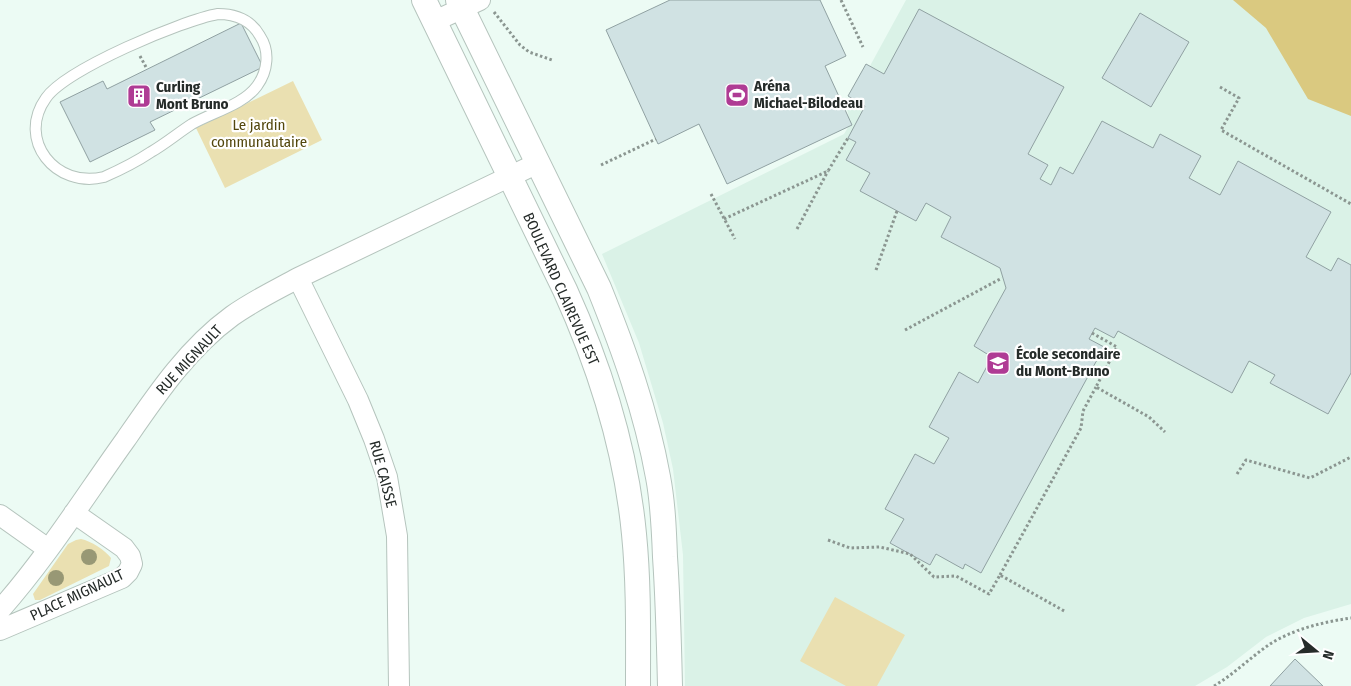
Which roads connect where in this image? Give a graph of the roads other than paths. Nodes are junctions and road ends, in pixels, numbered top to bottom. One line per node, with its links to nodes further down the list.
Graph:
1 (424, 0): 3 (street, BOULEVARD CLAIREVUE EST)
2 (473, 5): 3 (street); 5 (street)
3 (435, 21): 6 (street, BOULEVARD CLAIREVUE EST)
4 (134, 44): 4 (lane)
5 (538, 163): 6 (street, RUE MIGNAULT); 15 (street)
6 (510, 176): 7 (street, RUE MIGNAULT); 14 (street, BOULEVARD CLAIREVUE EST)
7 (298, 278): 8 (street, RUE MIGNAULT); 13 (street, RUE CAISSE)
8 (74, 513): 10 (street, RUE MIGNAULT); 12 (street, PLACE MIGNAULT)
9 (0, 515): 10 (street)
10 (48, 549): 11 (street, RUE MIGNAULT)
11 (0, 610)
12 (0, 630)
13 (400, 686)
14 (638, 686)
15 (670, 686)

